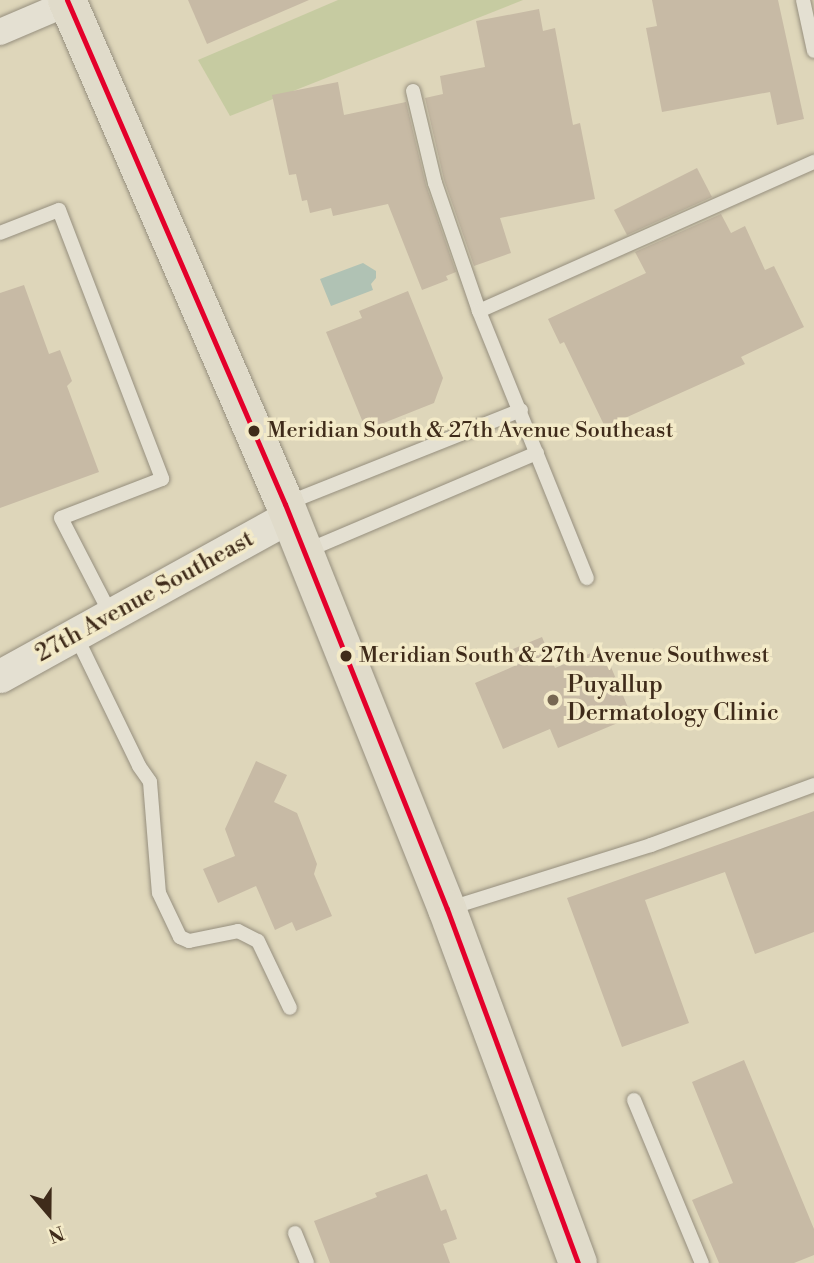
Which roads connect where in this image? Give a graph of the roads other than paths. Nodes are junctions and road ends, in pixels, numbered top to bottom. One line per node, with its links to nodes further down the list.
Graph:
1 (803, 0): 4 (lane)
2 (68, 2): 3 (street); 11 (main road)
3 (0, 32)
4 (814, 51)
5 (413, 91): 8 (lane)
6 (814, 162): 8 (lane)
7 (0, 233): 14 (lane)
8 (480, 312): 9 (lane)
9 (521, 410): 10 (lane); 11 (lane)
10 (537, 453): 12 (lane); 13 (lane)
11 (287, 510): 12 (main road); 14 (street, 27th Avenue Southeast)
12 (304, 552): 18 (main road)
13 (587, 578)
14 (110, 613): 15 (street, 27th Avenue Southeast)
15 (76, 636): 16 (street, 27th Avenue Southeast); 19 (lane)
16 (0, 676)
17 (814, 785): 18 (lane)
18 (447, 909): 23 (main road)
19 (290, 1008)
20 (634, 1100): 24 (lane)
21 (295, 1233): 22 (lane)
22 (307, 1263)
23 (578, 1263)
24 (702, 1263)

